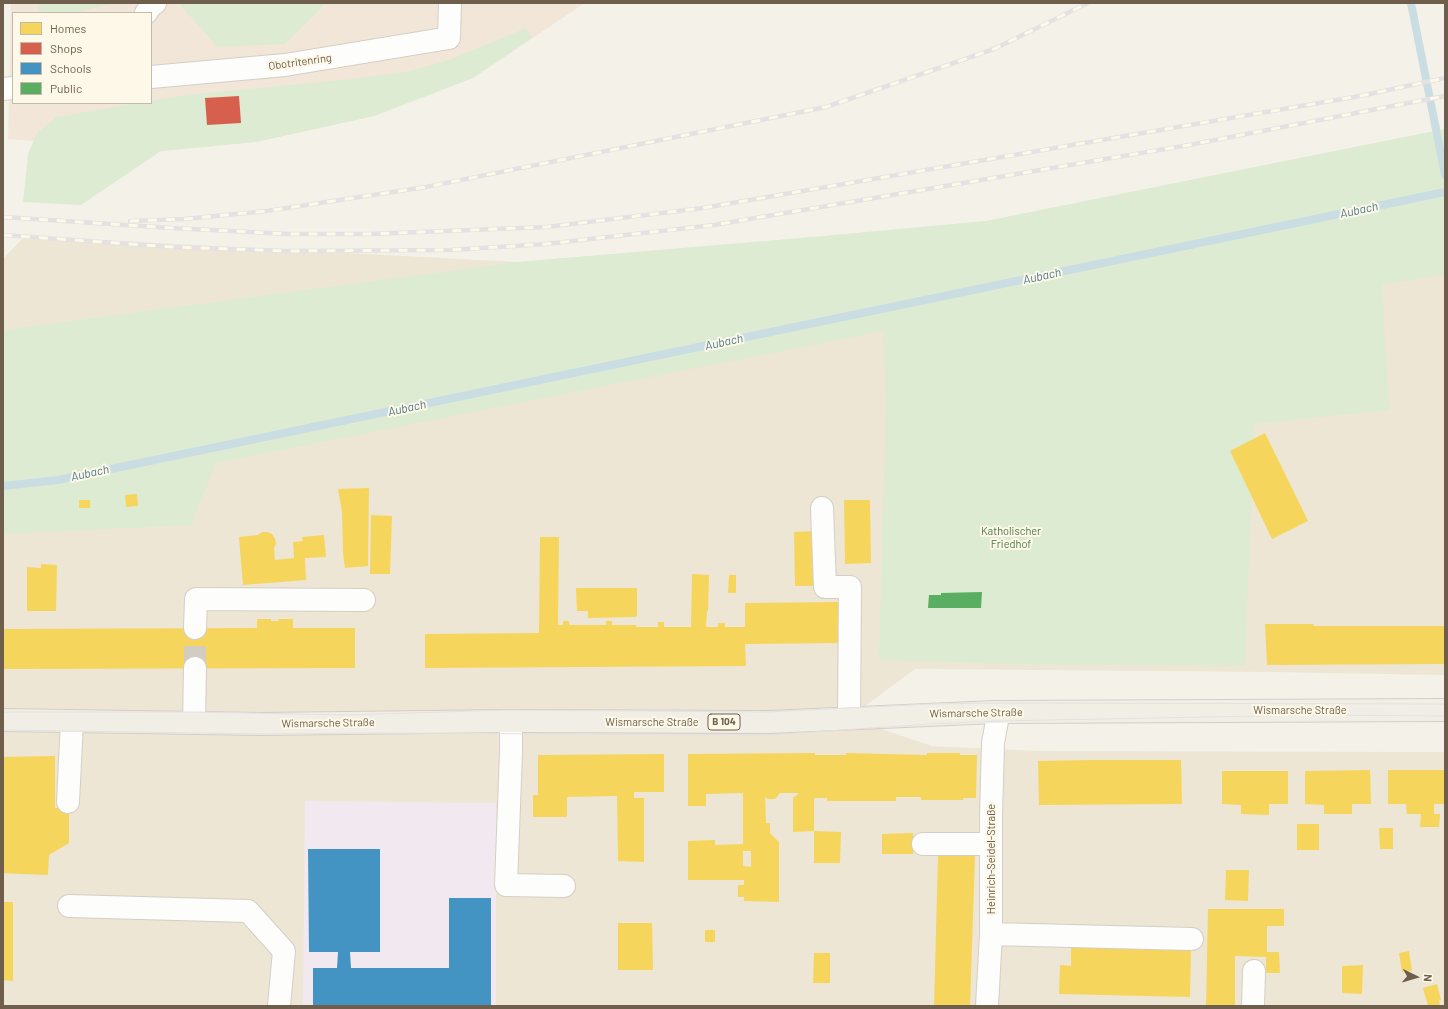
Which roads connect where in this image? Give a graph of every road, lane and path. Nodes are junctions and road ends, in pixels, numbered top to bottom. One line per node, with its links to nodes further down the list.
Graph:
1 (450, 3): 2 (street, Obotritenring)
2 (152, 77)
3 (822, 508): 9 (street)
4 (364, 600): 5 (street)
5 (195, 628)
6 (195, 668): 13 (street)
7 (1445, 710): 8 (main road, Wismarsche Straße / B 104)
8 (995, 712): 9 (main road, Wismarsche Straße / B 104); 16 (street, Heinrich-Seidel-Straße)
9 (849, 718): 12 (main road, Wismarsche Straße / B 104)
10 (3, 720): 11 (main road, Wismarsche Straße / B 104)
11 (72, 721): 13 (main road, Wismarsche Straße / B 104); 14 (street)
12 (509, 721): 13 (main road, Wismarsche Straße / B 104); 17 (street)
13 (194, 723)
14 (68, 802)
15 (924, 844): 16 (street)
16 (991, 844): 19 (street, Heinrich-Seidel-Straße)
17 (564, 886)
18 (68, 906): 22 (street)
19 (991, 934): 20 (street); 23 (street, Heinrich-Seidel-Straße)
20 (1192, 939)
21 (1254, 971): 24 (street)
22 (278, 1006)
23 (986, 1006)
24 (1253, 1006)

